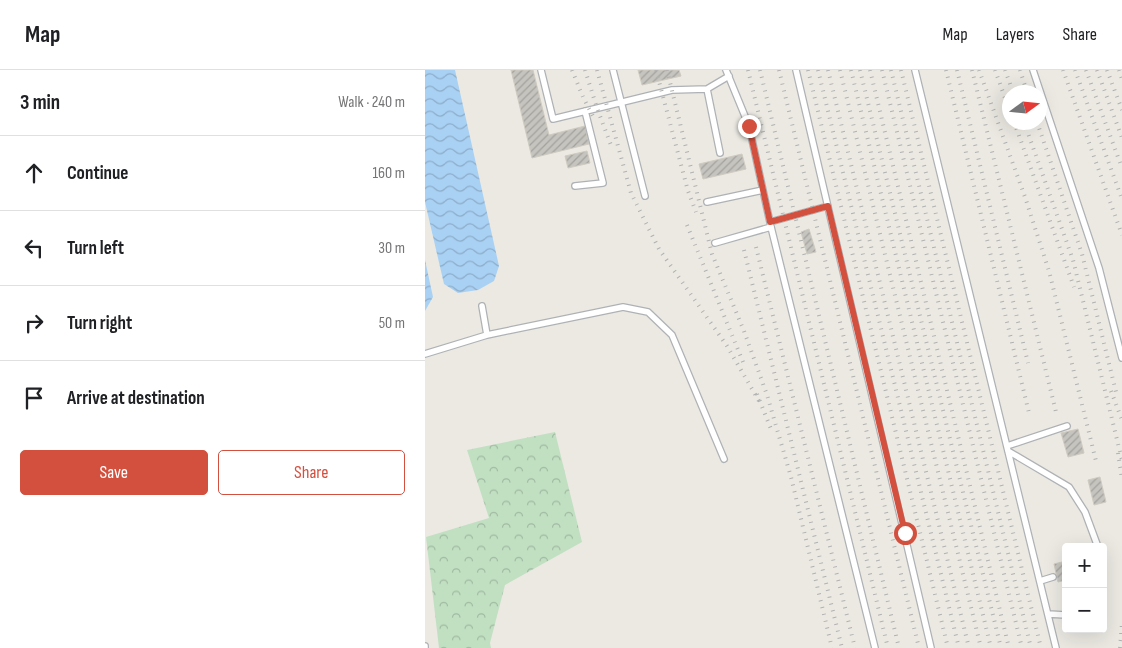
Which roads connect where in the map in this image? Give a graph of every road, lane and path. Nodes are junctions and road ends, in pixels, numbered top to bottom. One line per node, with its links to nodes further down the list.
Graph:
1 (541, 70): 9 (lane)
2 (613, 70): 8 (lane)
3 (796, 70): 15 (lane)
4 (915, 70): 23 (lane)
5 (1033, 70): 21 (lane)
6 (728, 73): 7 (lane); 12 (lane)
7 (707, 88): 8 (lane); 10 (lane)
8 (621, 102): 9 (lane); 13 (lane)
9 (585, 111): 11 (lane)
10 (720, 153)
11 (575, 186)
12 (763, 190): 14 (lane); 16 (lane)
13 (645, 196)
14 (707, 202)
15 (828, 206): 16 (lane); 31 (lane)
16 (770, 224): 17 (lane); 30 (lane)
17 (715, 243)
18 (482, 306): 19 (lane)
19 (487, 335): 20 (lane); 24 (lane)
20 (425, 354)
21 (1122, 358)
22 (1067, 426): 23 (lane)
23 (1008, 448): 25 (lane); 27 (lane)
24 (724, 460)
25 (1097, 543)
26 (1053, 577): 27 (lane)
27 (1040, 581): 28 (lane)
28 (1048, 614): 29 (lane); 32 (lane)
29 (1062, 615)
30 (875, 648)
31 (931, 648)
32 (1056, 648)

